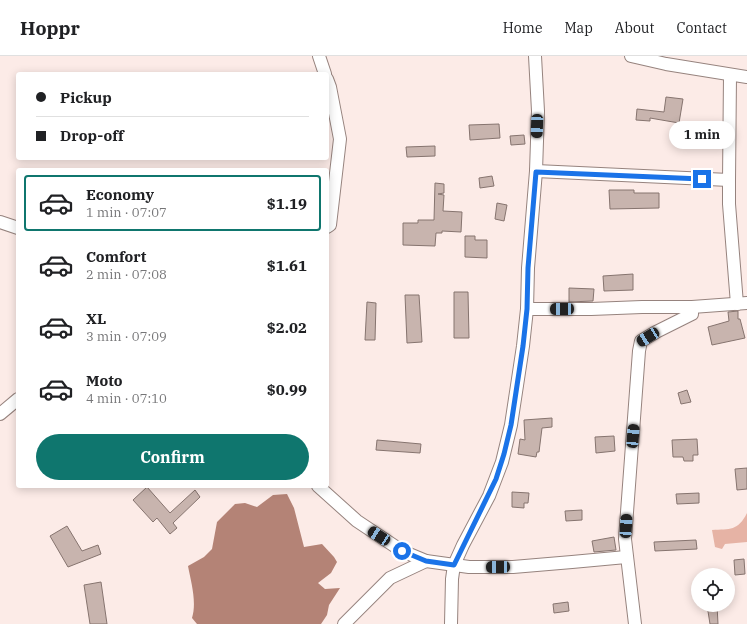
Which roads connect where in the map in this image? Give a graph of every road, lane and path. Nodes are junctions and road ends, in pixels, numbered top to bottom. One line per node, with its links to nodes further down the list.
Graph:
1 (319, 56): 4 (street)
2 (535, 56): 8 (street)
3 (631, 56): 5 (street)
4 (325, 72)
5 (730, 76): 6 (street); 9 (street)
6 (747, 78)
7 (329, 84): 11 (street)
8 (536, 172): 9 (street); 15 (street)
9 (728, 180): 13 (street)
10 (0, 222): 12 (street)
11 (329, 226)
12 (16, 227)
13 (742, 303): 14 (street)
14 (692, 307): 15 (street); 19 (street)
15 (527, 309): 21 (street)
16 (16, 401): 17 (street)
17 (0, 414)
18 (320, 488): 20 (street)
19 (626, 557): 21 (street); 24 (street)
20 (426, 561): 21 (street); 22 (street)
21 (454, 565): 23 (street)
22 (344, 624)
23 (451, 624)
24 (635, 624)

